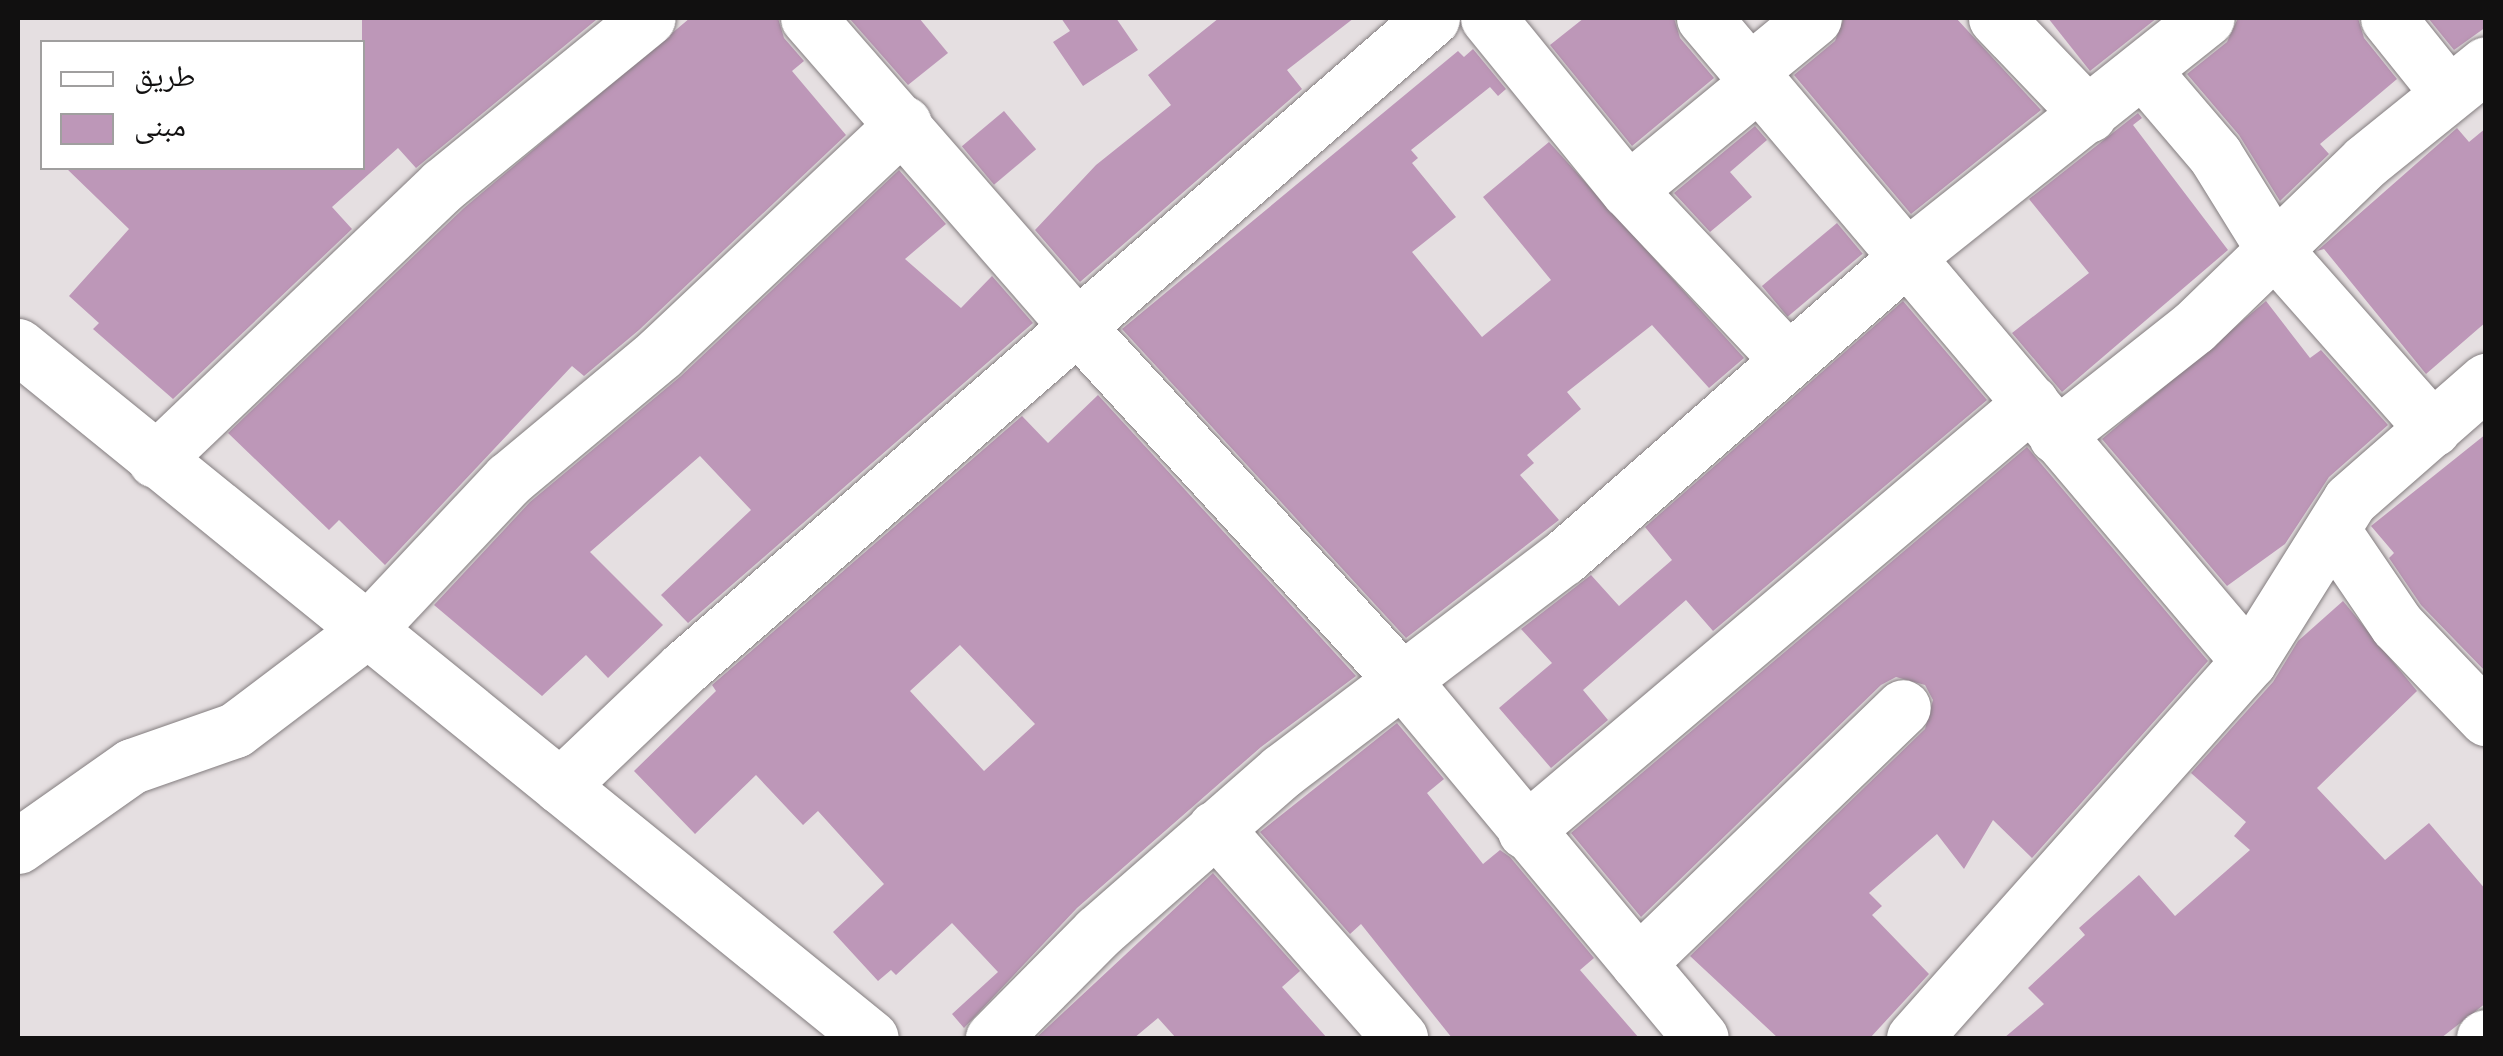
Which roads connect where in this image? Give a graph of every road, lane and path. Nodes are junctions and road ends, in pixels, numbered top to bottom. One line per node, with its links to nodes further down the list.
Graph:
1 (648, 18): 24 (street)
2 (808, 18): 14 (street)
3 (1432, 18): 18 (street)
4 (1488, 18): 15 (street)
5 (1704, 18): 11 (street)
6 (1814, 18): 11 (street)
7 (1996, 18): 13 (street)
8 (2207, 18): 10 (street)
9 (2388, 18): 12 (street)
10 (2145, 74): 13 (street); 16 (street)
11 (1755, 76): 15 (street); 17 (street)
12 (2467, 79): 16 (street)
13 (2089, 115): 17 (street)
14 (904, 123): 18 (street); 26 (street)
15 (1628, 190): 20 (street)
16 (2272, 247): 22 (street); 23 (street)
17 (1910, 254): 20 (street); 22 (street)
18 (1075, 324): 28 (street); 31 (street)
19 (18, 346): 24 (street)
20 (1788, 360): 28 (street)
21 (2486, 380): 23 (street)
22 (2044, 420): 27 (street); 33 (street)
23 (2433, 428): 25 (street)
24 (156, 460): 26 (street)
25 (2333, 531): 27 (street); 30 (street)
26 (367, 630): 31 (street); 34 (street)
27 (2249, 662): 40 (street)
28 (1405, 683): 32 (street); 33 (street)
29 (1903, 707): 35 (street)
30 (2486, 718)
31 (560, 786): 36 (street)
32 (1215, 828): 37 (street); 38 (street)
33 (1525, 831): 35 (street)
34 (18, 846)
35 (1638, 963): 39 (street)
36 (872, 1038)
37 (992, 1038)
38 (1400, 1038)
39 (1701, 1038)
40 (1914, 1038)

